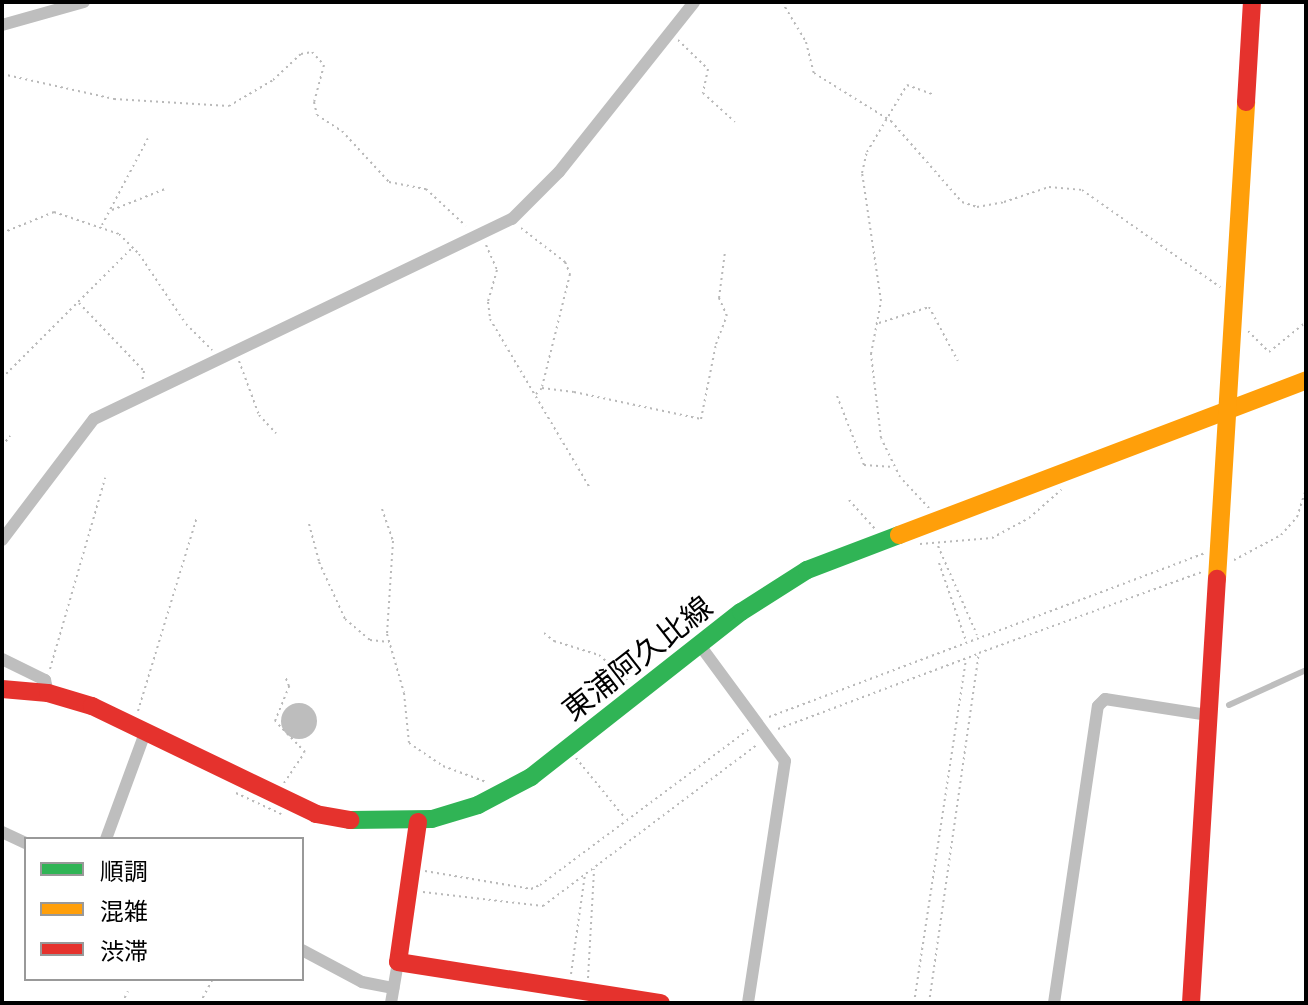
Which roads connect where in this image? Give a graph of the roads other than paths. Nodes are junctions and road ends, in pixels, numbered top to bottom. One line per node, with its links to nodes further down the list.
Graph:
1 (694, 2): 7 (street)
2 (1252, 2): 6 (main road)
3 (78, 3): 4 (street)
4 (2, 25)
5 (1306, 380): 6 (main road, 東浦阿久比線)
6 (1225, 412): 8 (main road, 東浦阿久比線); 14 (main road)
7 (2, 540)
8 (699, 644): 16 (main road, 東浦阿久比線); 25 (street)
9 (2, 659): 11 (street)
10 (1306, 670): 13 (lane)
11 (46, 687): 12 (main road, 東浦阿久比線); 15 (main road, 東浦阿久比線)
12 (2, 689)
13 (1229, 705)
14 (1207, 715): 26 (street); 27 (main road)
15 (139, 730): 16 (main road, 東浦阿久比線); 18 (street)
16 (418, 822): 21 (main road)
17 (2, 832): 19 (street)
18 (107, 837)
19 (24, 842)
20 (304, 951): 22 (street)
21 (398, 962): 22 (street); 24 (main road)
22 (393, 988): 23 (street)
23 (391, 1003)
24 (661, 1003)
25 (748, 1003)
26 (1054, 1003)
27 (1191, 1003)

